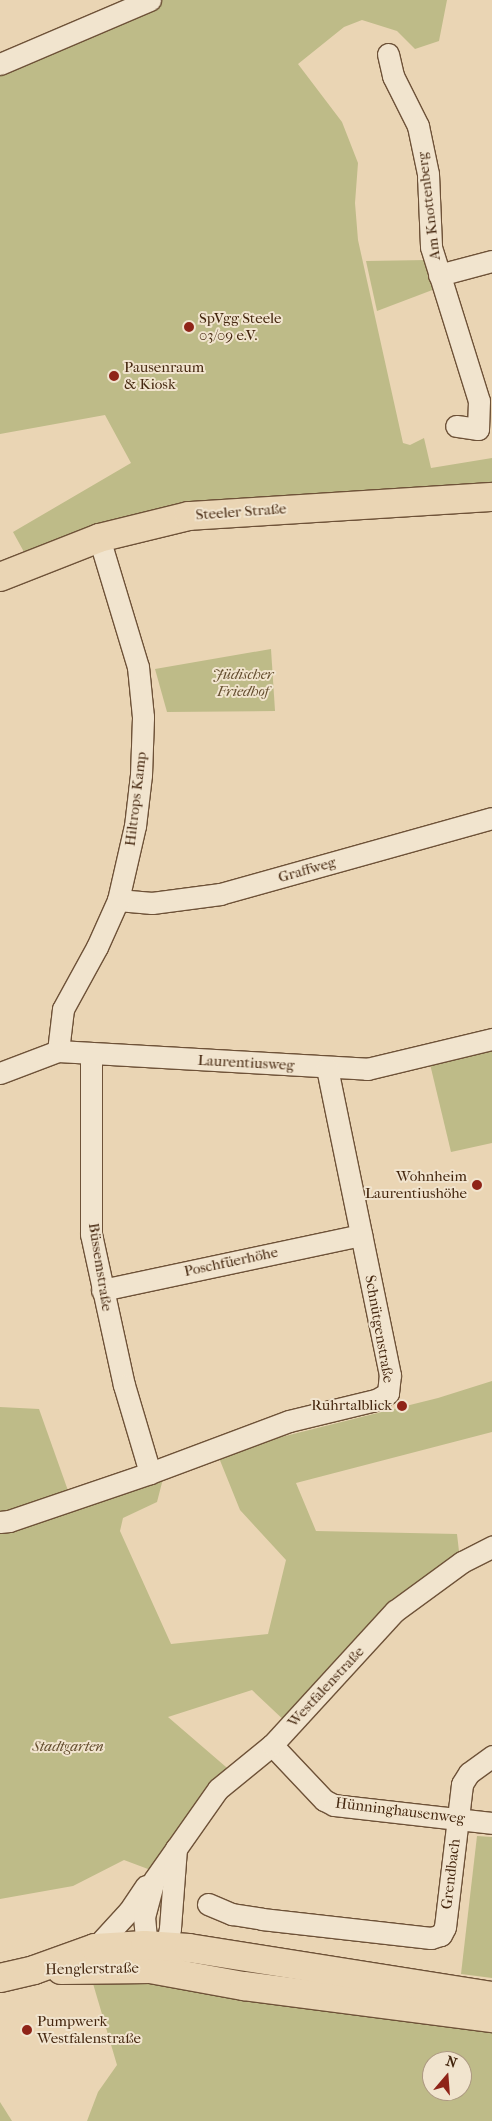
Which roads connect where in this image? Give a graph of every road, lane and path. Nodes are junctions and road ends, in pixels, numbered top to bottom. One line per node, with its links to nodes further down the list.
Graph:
1 (150, 0): 3 (street)
2 (388, 54): 5 (street, Am Knottenberg)
3 (0, 64)
4 (492, 261): 5 (street, Am Knottenberg)
5 (439, 276): 6 (street, Am Knottenberg)
6 (456, 426)
7 (492, 497): 8 (main road, Steeler Straße)
8 (99, 538): 9 (main road, Steeler Straße); 11 (street, Hiltrops Kamp)
9 (0, 577)
10 (492, 818): 11 (street, Graffweg)
11 (118, 900): 13 (street, Hiltrops Kamp)
12 (492, 1039): 15 (street, Laurentiusweg)
13 (58, 1050): 14 (street, Laurentiusweg); 16 (street)
14 (91, 1055): 15 (street, Laurentiusweg); 18 (street, Büssemstraße)
15 (327, 1068): 17 (street, Schnütgenstraße)
16 (0, 1073)
17 (360, 1235): 18 (street, Poschfüerhöhe); 19 (street, Schnütgenstraße)
18 (102, 1290): 19 (street, Büssemstraße)
19 (150, 1473): 20 (street, Schnütgenstraße)
20 (0, 1522)
21 (492, 1547): 22 (street, Westfalenstraße)
22 (272, 1745): 24 (street, Hünninghausenweg); 26 (street, Westfalenstraße)
23 (492, 1756): 24 (street, Grendbach)
24 (458, 1819): 25 (street, Hünninghausenweg); 28 (street, Grendbach)
25 (492, 1823)
26 (177, 1846): 27 (street, Westfalenstraße); 29 (street)
27 (154, 1880): 29 (street, Westfalenstraße); 30 (street, Westfalenstraße)
28 (208, 1904)
29 (164, 1947): 30 (main road, Henglerstraße); 31 (main road, Henglerstraße); 33 (main road, Henglerstraße); 34 (main road, Henglerstraße)
30 (95, 1948): 31 (main road, Henglerstraße)
31 (34, 1970): 32 (main road)
32 (0, 1978)
33 (492, 1996)
34 (492, 2018)

